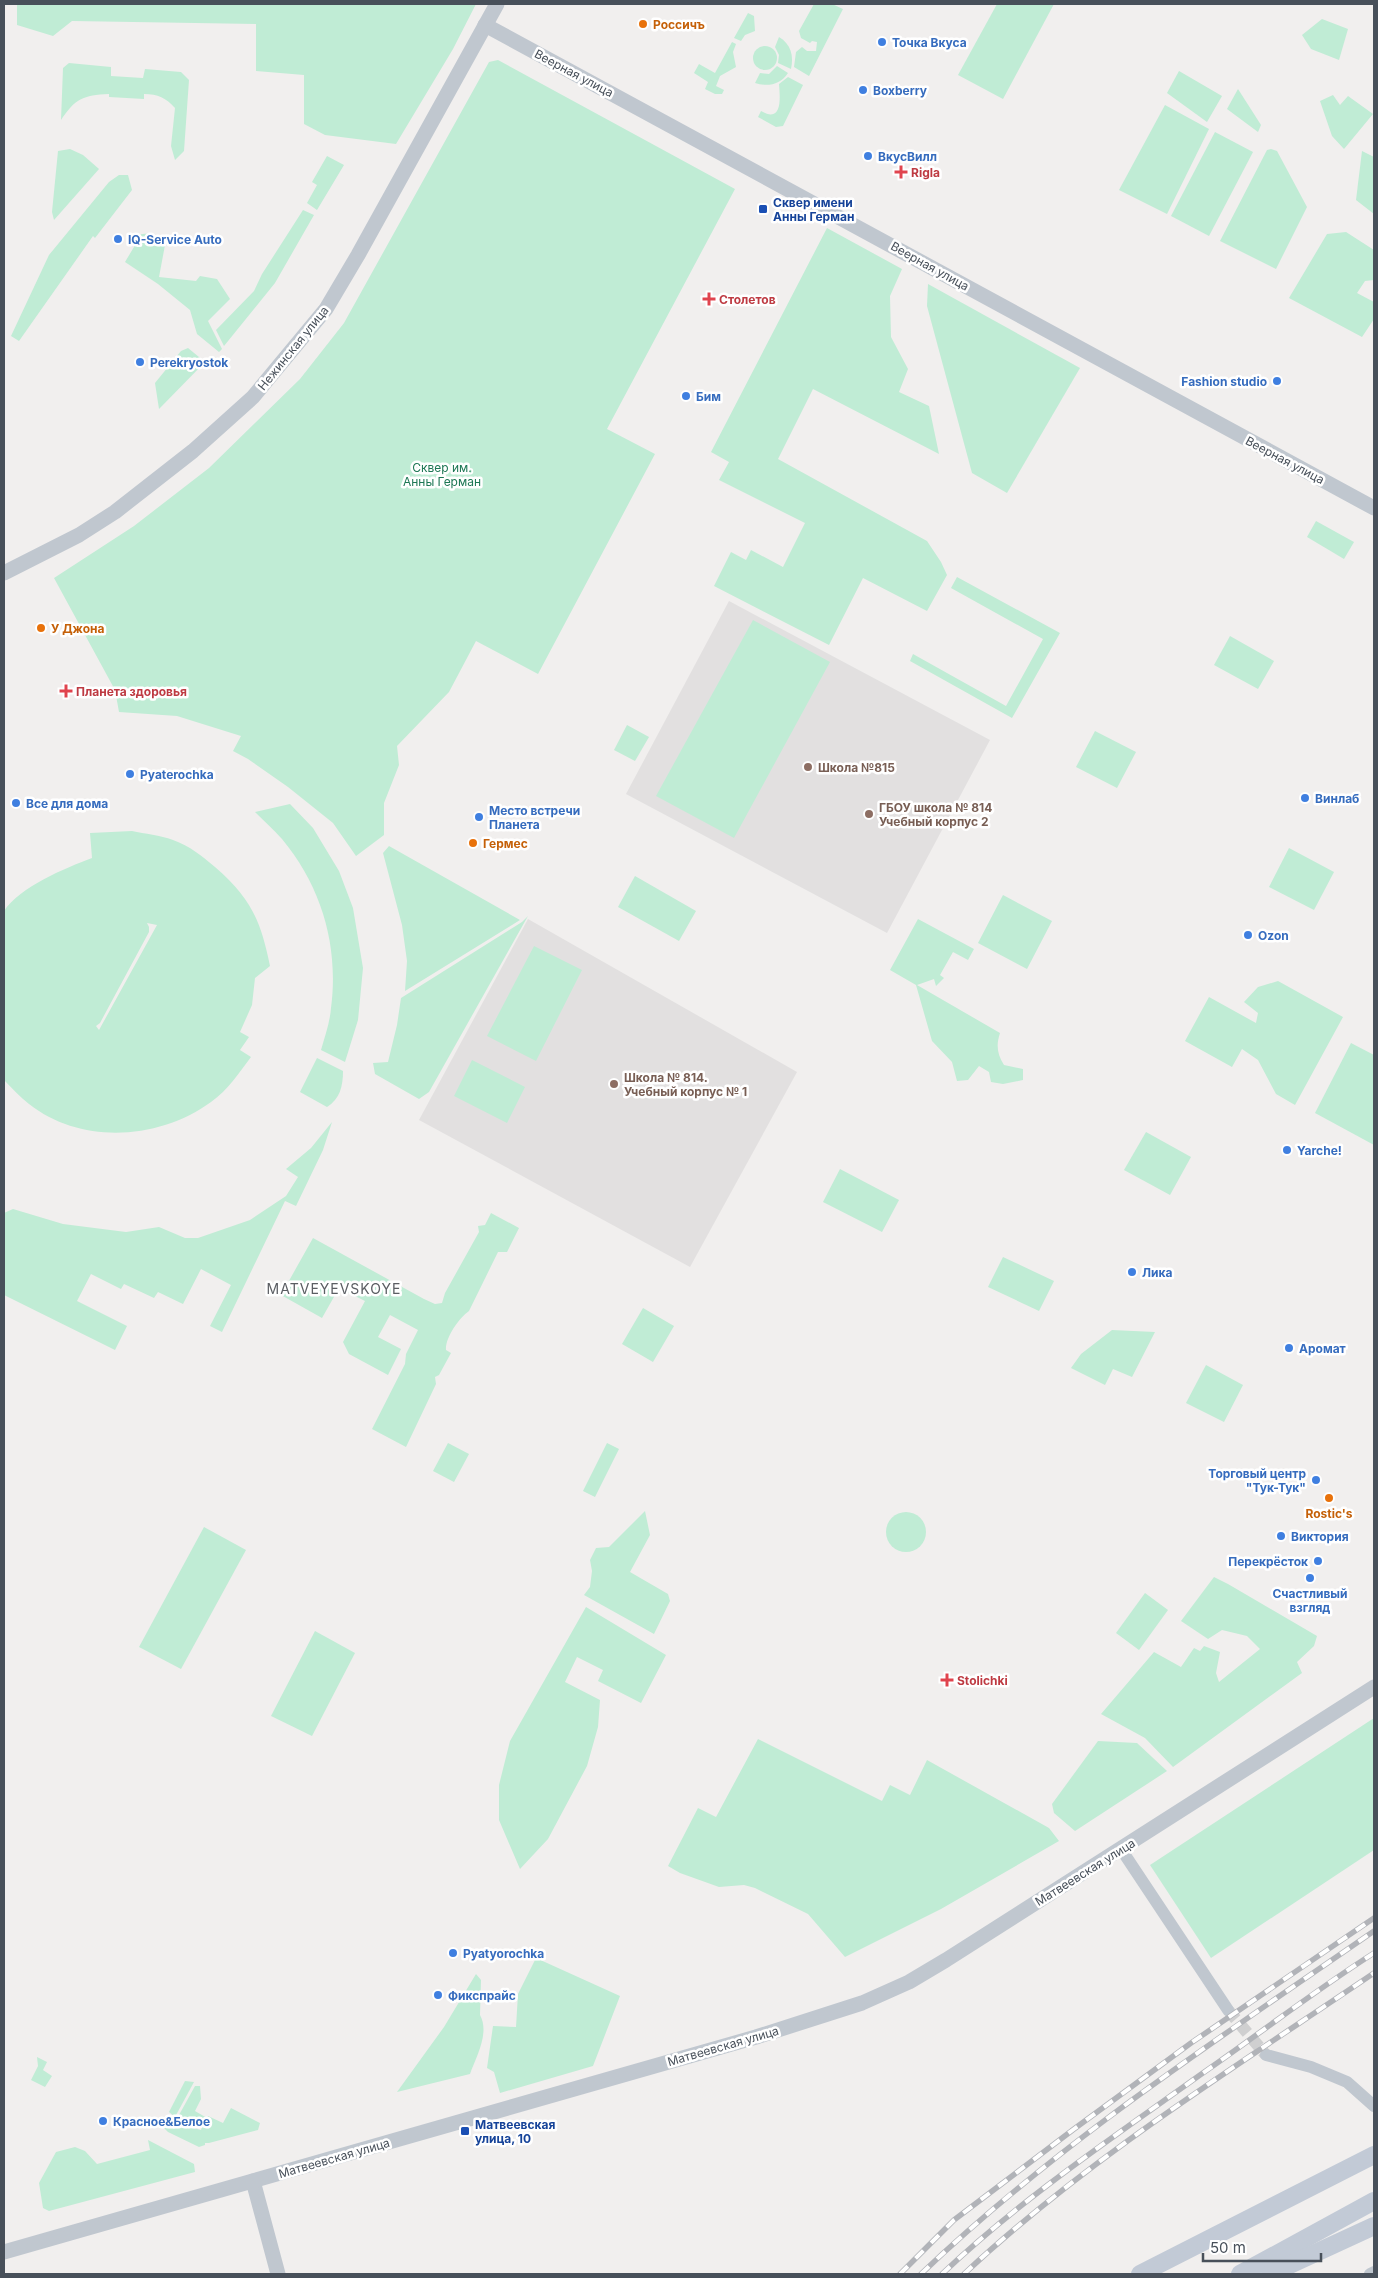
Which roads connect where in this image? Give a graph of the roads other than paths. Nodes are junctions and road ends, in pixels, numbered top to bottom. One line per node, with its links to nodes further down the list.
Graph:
1 (497, 4): 2 (street, Нежинская улица)
2 (485, 25): 3 (street, Веерная улица); 4 (street, Нежинская улица)
3 (1374, 508)
4 (4, 573)
5 (1374, 1687): 6 (street, Матвеевская улица)
6 (1121, 1849): 7 (street); 12 (street, Матвеевская улица)
7 (1228, 2010)
8 (1266, 2055): 9 (street)
9 (1374, 2106)
10 (1374, 2143): 13 (main road)
11 (1374, 2155): 13 (main road)
12 (253, 2181): 16 (street, Матвеевская улица); 18 (street)
13 (1311, 2188): 19 (main road)
14 (1374, 2201): 20 (main road)
15 (1374, 2226): 21 (main road)
16 (4, 2252)
17 (1374, 2272): 22 (street)
18 (278, 2274)
19 (1140, 2274)
20 (1240, 2274)
21 (1270, 2274)
22 (1370, 2274)

